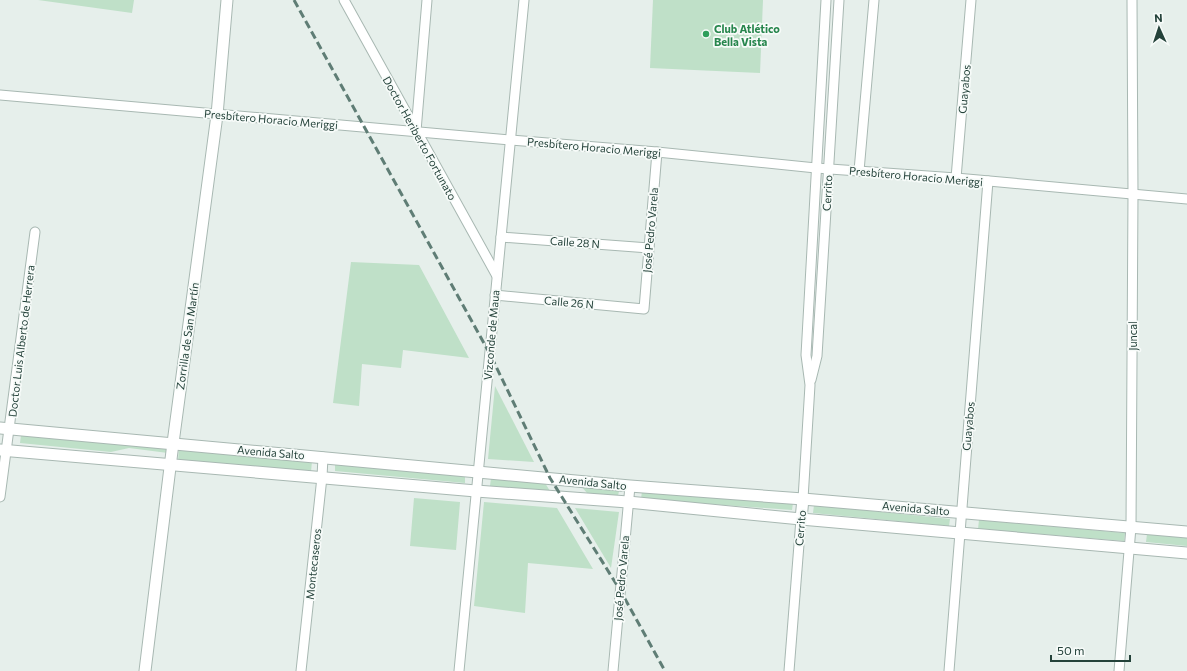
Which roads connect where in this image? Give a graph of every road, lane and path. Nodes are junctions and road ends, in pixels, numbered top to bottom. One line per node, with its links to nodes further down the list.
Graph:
1 (227, 0): 11 (street, Zorrilla de San Martín)
2 (344, 0): 12 (street, Doctor Heriberto Fortunato)
3 (427, 0): 12 (street)
4 (524, 0): 13 (street, Vizconde de Maua)
5 (826, 0): 15 (street, Cerrito)
6 (839, 0): 16 (street, Cerrito)
7 (874, 0): 17 (street)
8 (971, 0): 18 (street, Guayabos)
9 (1132, 0): 20 (street, Juncal)
10 (0, 95): 11 (street, Presbítero Horacio Meriggi)
11 (217, 115): 12 (street, Presbítero Horacio Meriggi); 30 (street, Zorrilla de San Martín)
12 (416, 131): 13 (street, Presbítero Horacio Meriggi); 25 (street, Doctor Heriberto Fortunato)
13 (510, 140): 14 (street, Presbítero Horacio Meriggi); 23 (street, Vizconde de Maua)
14 (657, 152): 15 (street, Presbítero Horacio Meriggi); 24 (street, José Pedro Varela)
15 (816, 168): 16 (street, Presbítero Horacio Meriggi); 28 (street, Cerrito)
16 (828, 169): 17 (street, Presbítero Horacio Meriggi); 28 (street, Cerrito)
17 (859, 171): 18 (street, Presbítero Horacio Meriggi)
18 (956, 178): 19 (street, Presbítero Horacio Meriggi)
19 (988, 181): 20 (street, Presbítero Horacio Meriggi); 41 (street, Guayabos)
20 (1133, 194): 21 (street, Presbítero Horacio Meriggi); 43 (street, Juncal)
21 (1187, 199)
22 (34, 232): 29 (street, Doctor Luis Alberto de Herrera)
23 (501, 237): 24 (street, Calle 28 N); 25 (street, Vizconde de Maua)
24 (649, 248): 27 (street, José Pedro Varela)
25 (497, 276): 26 (street, Vizconde de Maua)
26 (495, 295): 27 (street, Calle 26 N); 34 (street, Vizconde de Maua)
27 (644, 309)
28 (810, 386): 39 (street, Cerrito)
29 (5, 429): 30 (street, Avenida Salto); 31 (street, Doctor Luis Alberto de Herrera)
30 (173, 443): 32 (street, Avenida Salto); 33 (street, Zorrilla de San Martín)
31 (3, 451): 33 (street, Avenida Salto); 38 (street, Doctor Luis Alberto de Herrera)
32 (323, 457): 34 (street, Avenida Salto); 35 (street, Montecaseros)
33 (171, 465): 35 (street, Avenida Salto); 48 (street, Zorrilla de San Martín)
34 (478, 471): 36 (street, Avenida Salto); 37 (street, Vizconde de Maua)
35 (322, 477): 37 (street, Avenida Salto); 49 (street, Montecaseros)
36 (630, 486): 39 (street, Avenida Salto); 40 (street, José Pedro Varela)
37 (476, 491): 40 (street, Avenida Salto); 50 (street, Vizconde de Maua)
38 (0, 497)
39 (802, 499): 41 (street, Avenida Salto); 42 (street, Cerrito)
40 (628, 502): 42 (street, Avenida Salto); 51 (street, José Pedro Varela)
41 (961, 512): 43 (street, Avenida Salto); 45 (street, Guayabos)
42 (801, 519): 45 (street, Avenida Salto); 52 (street, Cerrito)
43 (1131, 526): 44 (street, Avenida Salto); 46 (street, Juncal)
44 (1187, 532)
45 (960, 533): 46 (street, Avenida Salto); 53 (street, Guayabos)
46 (1130, 548): 47 (street, Avenida Salto); 54 (street, Juncal)
47 (1187, 553)
48 (145, 671)
49 (301, 671)
50 (459, 671)
51 (613, 671)
52 (789, 671)
53 (949, 671)
54 (1119, 671)

